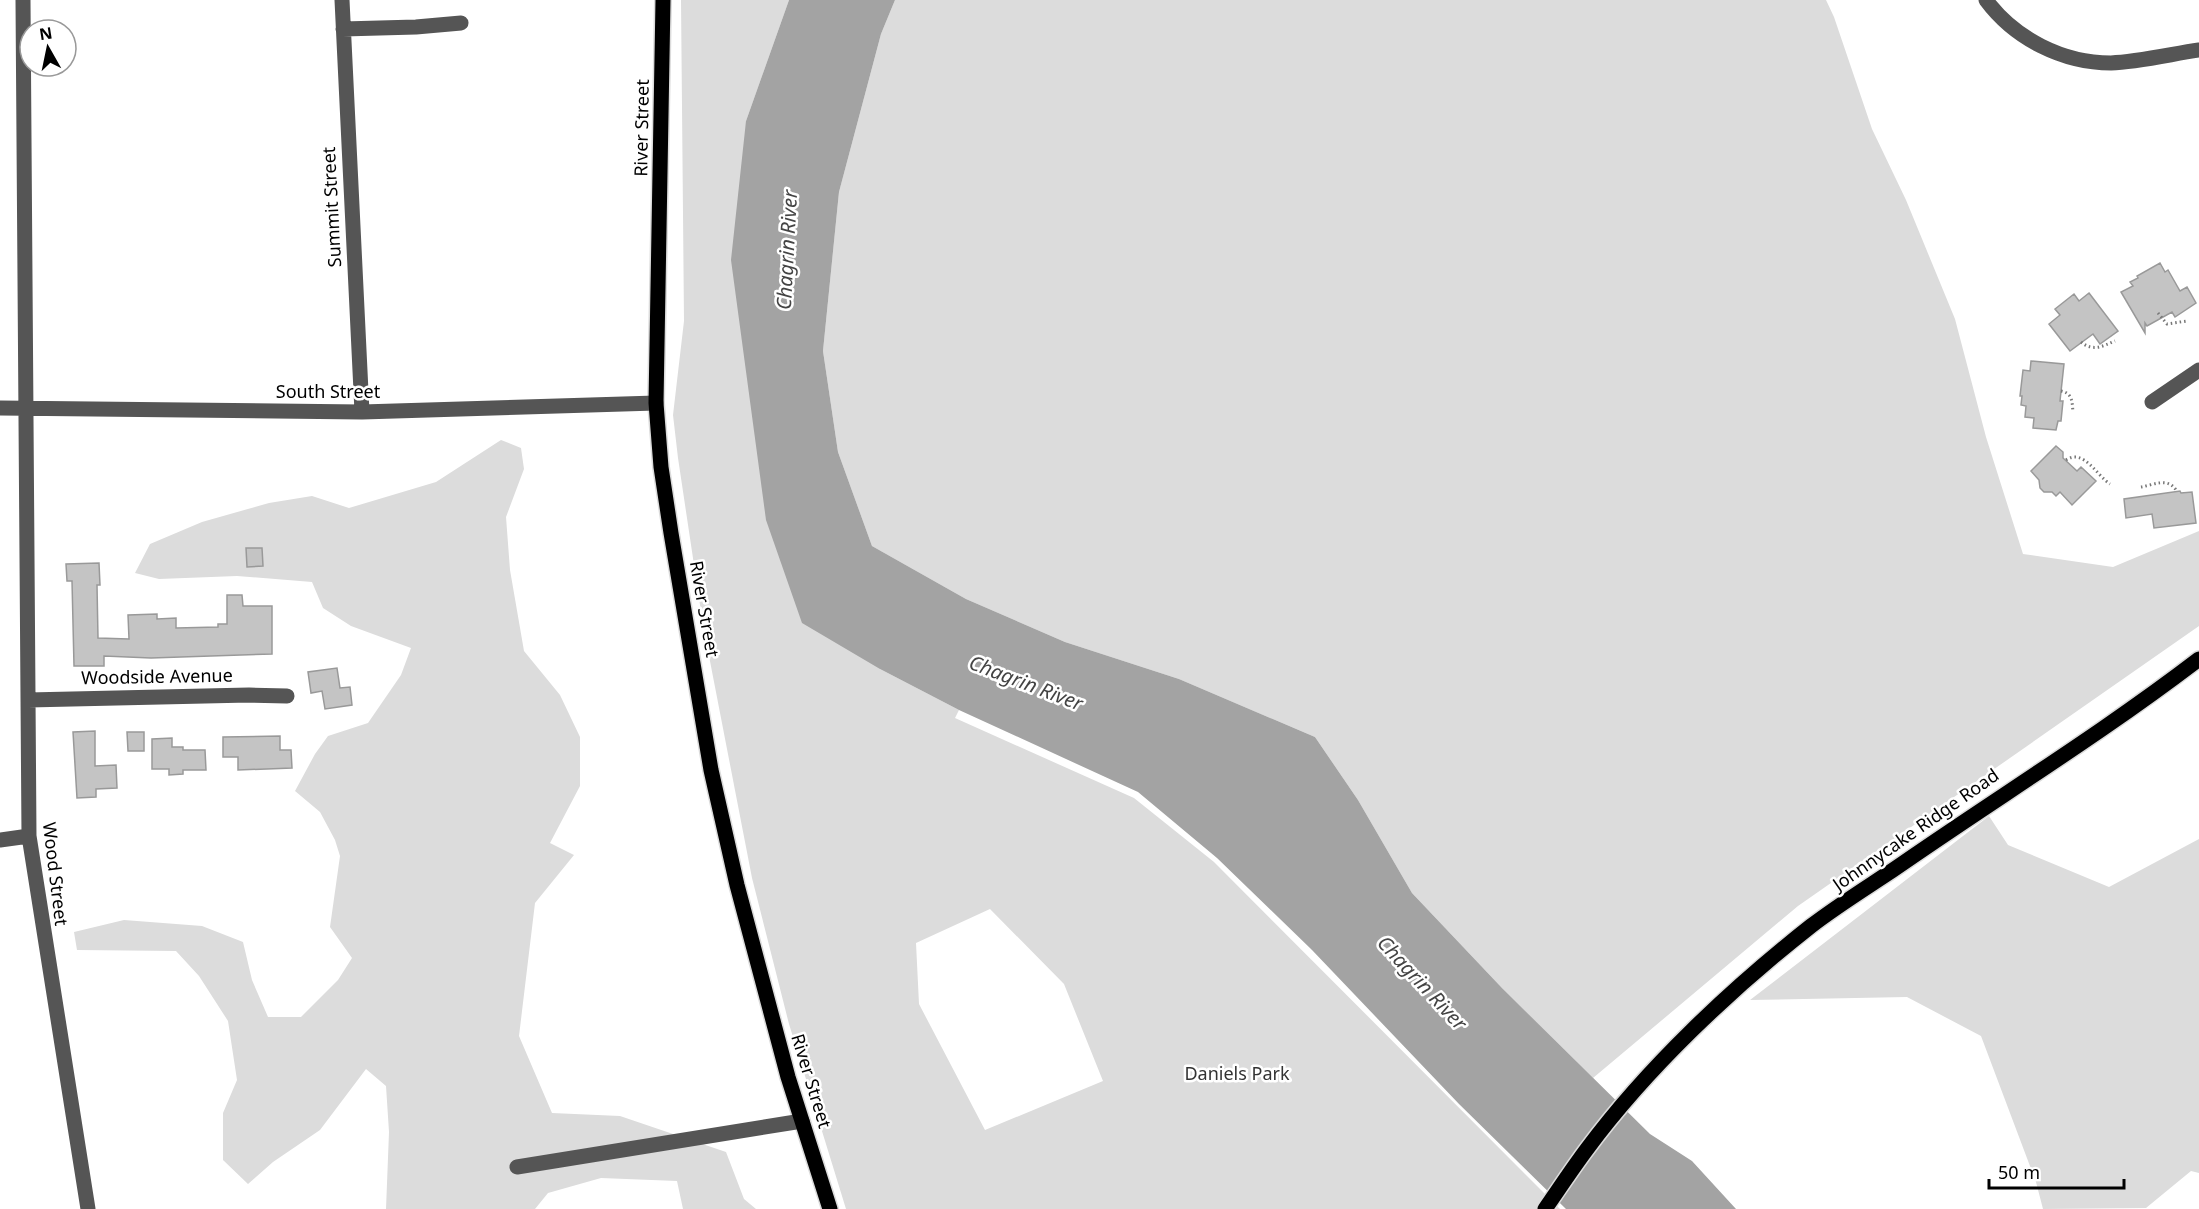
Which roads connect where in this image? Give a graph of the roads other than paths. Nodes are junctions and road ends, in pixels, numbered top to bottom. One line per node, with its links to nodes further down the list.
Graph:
1 (23, 0): 12 (street, Wood Street)
2 (342, 0): 6 (street, Summit Street)
3 (663, 0): 10 (main road, River Street)
4 (1986, 0): 7 (street)
5 (461, 23): 6 (street)
6 (343, 29): 13 (street, Summit Street)
7 (2199, 50)
8 (2199, 370): 9 (street)
9 (2152, 402)
10 (656, 403): 13 (street, South Street); 19 (main road, River Street)
11 (0, 408): 12 (street, South Street)
12 (25, 408): 13 (street, South Street); 16 (street, Wood Street)
13 (362, 412)
14 (2199, 659): 23 (main road, Johnnycake Ridge Road)
15 (287, 696): 16 (street, Woodside Avenue)
16 (28, 700): 17 (street, Wood Street)
17 (28, 836): 18 (street); 21 (street, Wood Street)
18 (0, 840)
19 (802, 1121): 20 (street); 22 (main road, River Street)
20 (517, 1167)
21 (88, 1209)
22 (830, 1209)
23 (1545, 1209)

